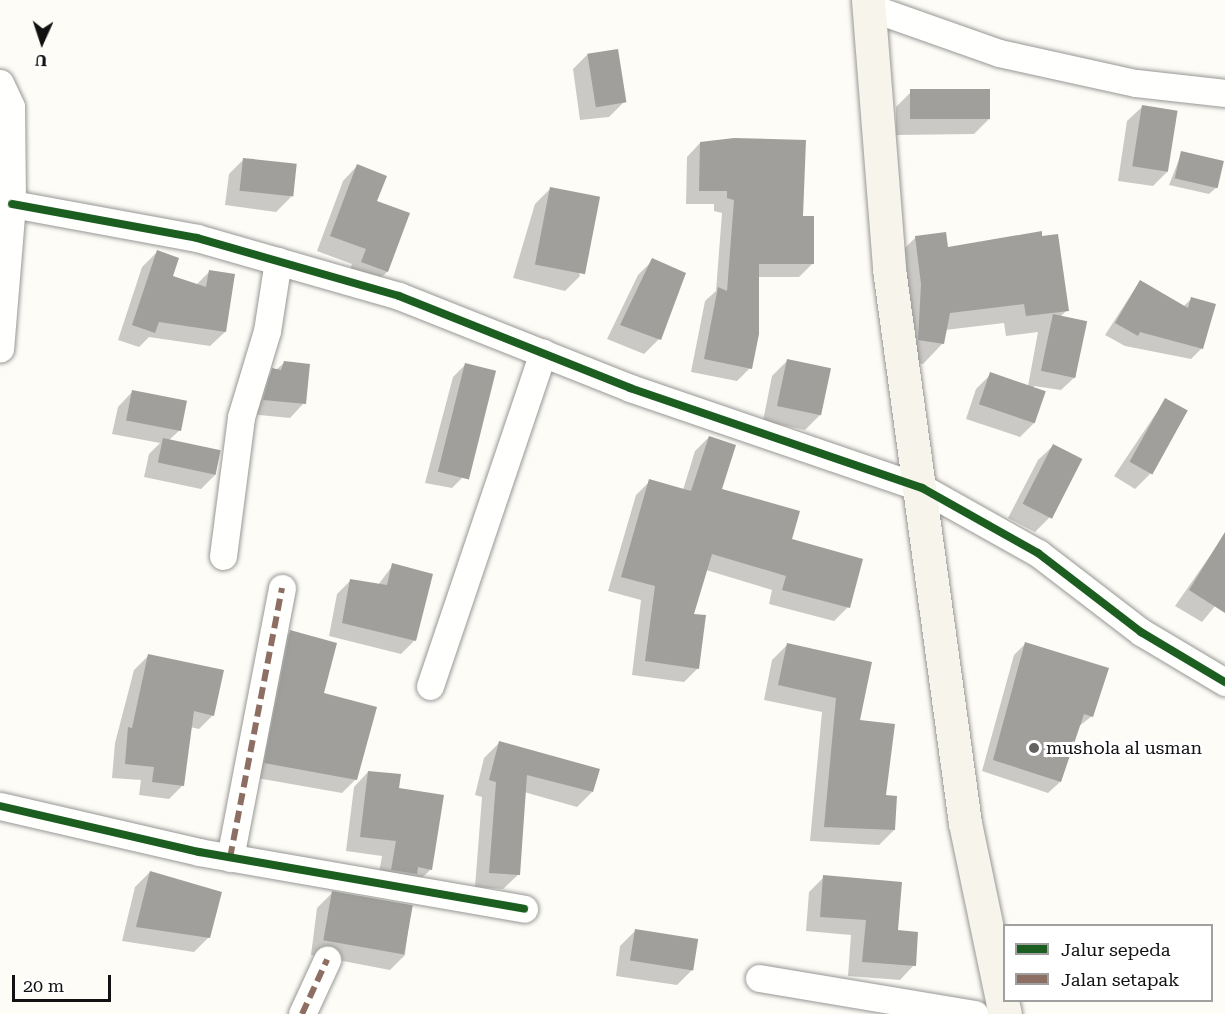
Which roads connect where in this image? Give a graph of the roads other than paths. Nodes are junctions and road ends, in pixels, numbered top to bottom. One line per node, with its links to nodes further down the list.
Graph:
1 (869, 3): 3 (street); 8 (main road)
2 (0, 82): 4 (street)
3 (1225, 93)
4 (12, 204): 5 (street); 6 (street)
5 (278, 261): 7 (street); 9 (street)
6 (0, 349)
7 (543, 353): 8 (street); 12 (street)
8 (922, 488): 11 (street); 20 (main road)
9 (223, 556)
10 (282, 588): 14 (street)
11 (1225, 682)
12 (430, 686)
13 (0, 806): 14 (street)
14 (230, 858): 15 (street)
15 (524, 909)
16 (327, 960): 18 (street)
17 (759, 978): 19 (street)
18 (302, 1014)
19 (975, 1014)
20 (1005, 1014)

